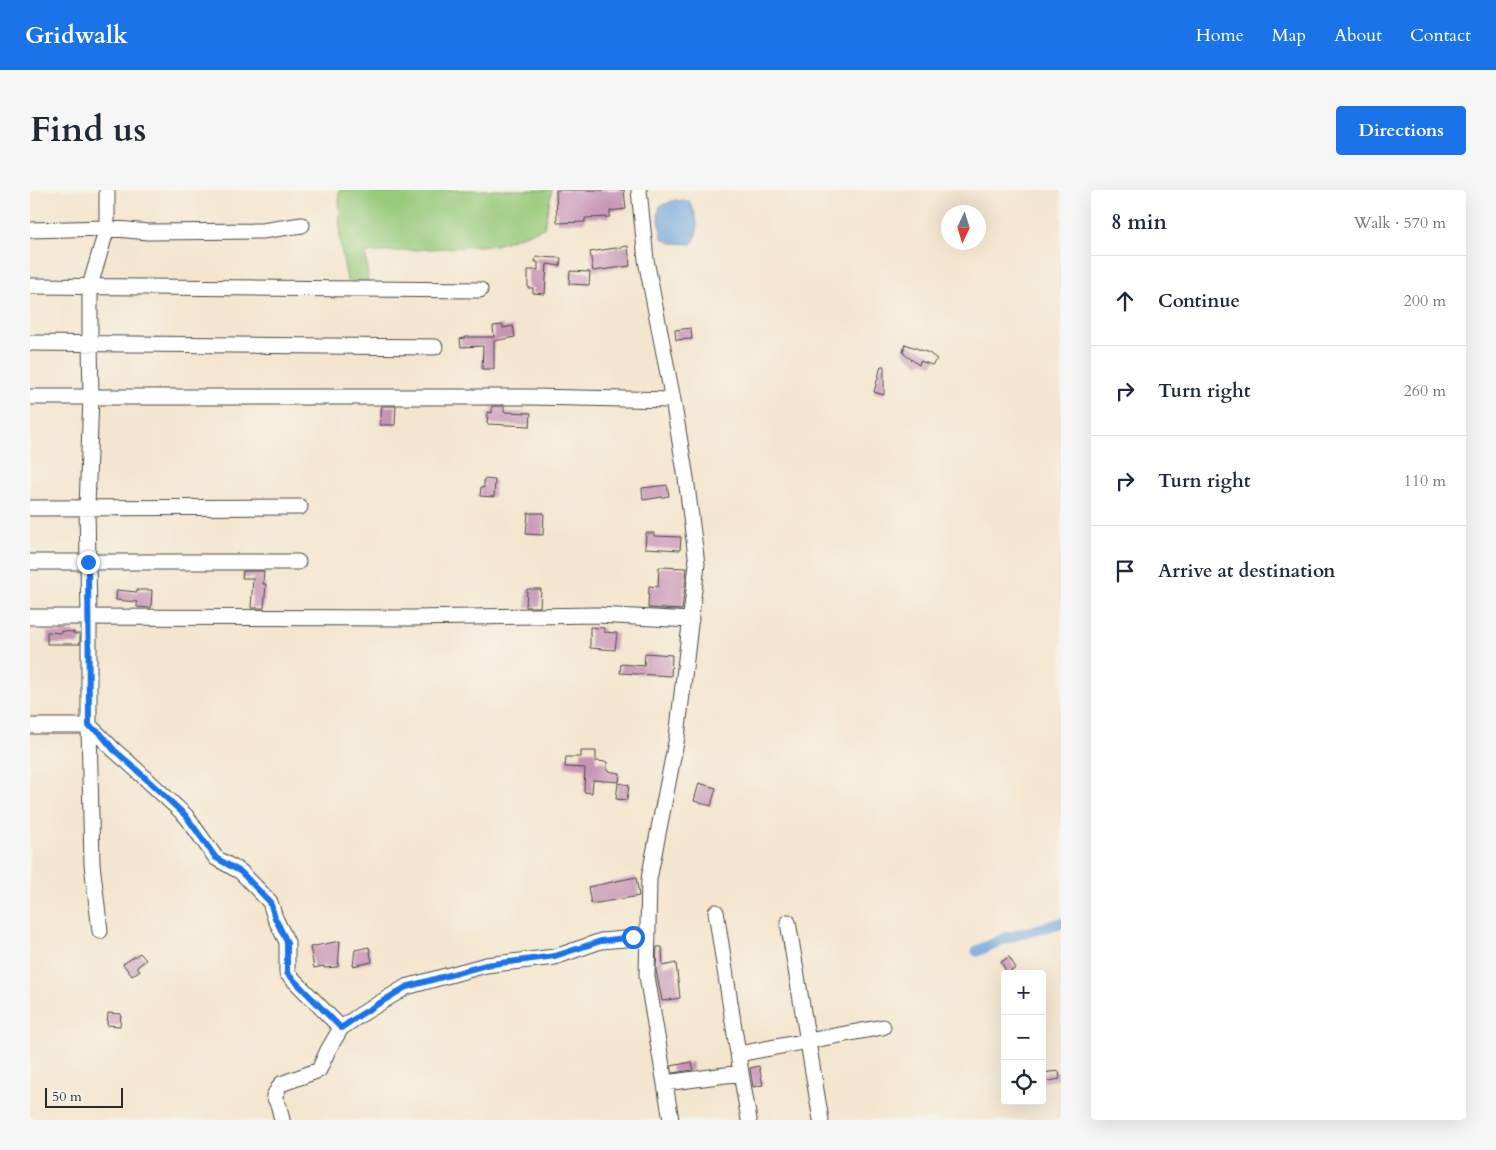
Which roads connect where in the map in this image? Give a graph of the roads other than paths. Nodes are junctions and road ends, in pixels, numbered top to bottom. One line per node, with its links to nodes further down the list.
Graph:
1 (107, 190): 4 (street)
2 (639, 190): 14 (street)
3 (302, 225): 4 (street)
4 (107, 228): 5 (street); 7 (street)
5 (30, 230)
6 (30, 286): 7 (street)
7 (90, 286): 8 (street); 10 (street)
8 (480, 290)
9 (30, 342): 10 (street)
10 (90, 343): 11 (street); 13 (street)
11 (435, 347)
12 (30, 397): 13 (street)
13 (92, 397): 14 (street); 15 (street)
14 (673, 400): 23 (street)
15 (87, 507): 16 (street); 17 (street); 19 (street)
16 (300, 507)
17 (30, 508)
18 (30, 562): 19 (street)
19 (88, 562): 20 (street); 22 (street)
20 (298, 562)
21 (30, 617): 22 (street)
22 (90, 617): 23 (street); 25 (street)
23 (691, 620): 29 (street)
24 (30, 726): 25 (street)
25 (89, 726): 28 (street); 31 (street)
26 (716, 912): 33 (street)
27 (788, 922): 32 (street)
28 (100, 931)
29 (648, 937): 31 (street); 35 (street)
30 (883, 1027): 32 (street)
31 (341, 1028): 36 (street)
32 (808, 1041): 33 (street); 39 (street)
33 (738, 1054): 34 (street)
34 (741, 1073): 35 (street); 38 (street)
35 (665, 1083): 37 (street)
36 (282, 1120)
37 (671, 1120)
38 (749, 1120)
39 (820, 1120)

